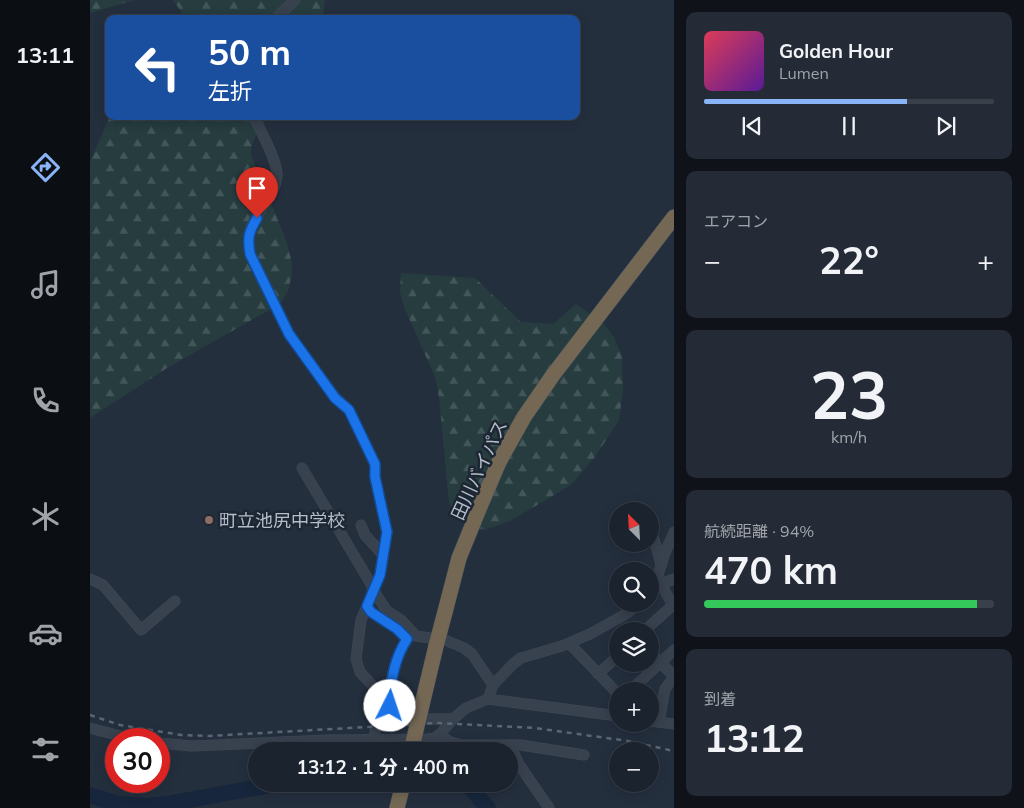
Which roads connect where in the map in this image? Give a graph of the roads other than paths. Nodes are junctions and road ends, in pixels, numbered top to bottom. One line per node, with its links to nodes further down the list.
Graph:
1 (295, 0): 2 (street)
2 (279, 15)
3 (256, 120): 9 (street)
4 (674, 217): 40 (highway, 田川バイパス, bridge)
5 (302, 468): 19 (street, bridge)
6 (361, 525): 9 (street)
7 (674, 532): 10 (street)
8 (657, 552): 10 (street)
9 (383, 555): 16 (street)
10 (661, 565): 13 (street)
11 (90, 579): 14 (street)
12 (674, 579): 13 (street)
13 (659, 581): 15 (street)
14 (175, 601)
15 (673, 604): 18 (street)
16 (367, 606): 19 (street); 30 (street)
17 (629, 612): 20 (street)
18 (654, 622)
19 (409, 635): 26 (street); 31 (street)
20 (569, 643): 24 (street); 26 (street)
21 (674, 650): 22 (street)
22 (660, 663): 25 (street); 29 (street)
23 (609, 664): 24 (street)
24 (598, 674): 27 (street)
25 (640, 682)
26 (493, 685): 28 (street)
27 (609, 685)
28 (488, 699): 32 (street); 33 (street)
29 (659, 706)
30 (378, 714): 31 (street); 39 (street)
31 (394, 714): 33 (street)
32 (609, 715)
33 (453, 719): 38 (street)
34 (659, 722): 35 (street)
35 (674, 724)
36 (90, 728): 37 (street)
37 (105, 732)
38 (440, 734): 39 (street); 41 (street)
39 (374, 740): 42 (street)
40 (413, 742)
41 (450, 742)
42 (170, 744)
43 (518, 745): 44 (street)
44 (584, 755)
45 (518, 762): 46 (street)
46 (549, 808)

